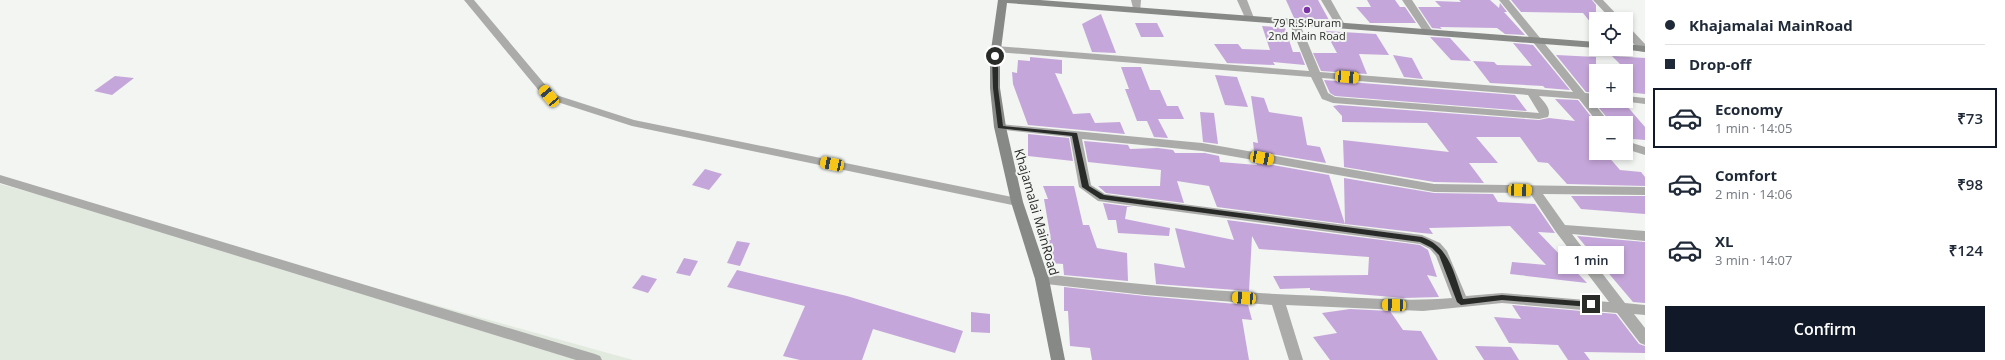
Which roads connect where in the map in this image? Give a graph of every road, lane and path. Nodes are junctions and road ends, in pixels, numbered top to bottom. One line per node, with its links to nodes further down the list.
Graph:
1 (469, 0): 34 (street)
2 (1003, 0): 8 (street); 18 (street, Khajamalai MainRoad)
3 (1242, 0): 10 (street)
4 (1326, 0): 12 (street)
5 (1407, 0): 13 (street)
6 (1504, 0): 15 (street)
7 (1598, 0): 9 (street)
8 (1136, 5): 10 (street)
9 (1609, 12)
10 (1249, 18): 11 (street)
11 (1294, 22): 12 (street); 20 (street)
12 (1340, 25): 13 (street)
13 (1428, 32): 15 (street)
14 (1633, 36): 19 (street)
15 (1538, 40): 16 (street); 22 (street)
16 (1589, 44)
17 (1633, 48): 19 (street)
18 (996, 49): 20 (street); 27 (street, Khajamalai MainRoad)
19 (1645, 49)
20 (1316, 74): 21 (street); 21 (street)
21 (1531, 92): 22 (street)
22 (1581, 95): 23 (street); 26 (street)
23 (1589, 96)
24 (1633, 100): 25 (street)
25 (1645, 101)
26 (1598, 116)
27 (1000, 127): 28 (street); 34 (street, Khajamalai MainRoad)
28 (1075, 134): 32 (street); 39 (street)
29 (1633, 147): 30 (street)
30 (1645, 151)
31 (0, 179): 43 (street)
32 (1534, 190): 33 (street); 35 (street)
33 (1645, 191)
34 (1017, 202): 37 (street, Khajamalai MainRoad)
35 (1561, 229): 36 (street); 40 (street)
36 (1645, 236)
37 (1042, 279): 38 (street); 44 (street, Khajamalai MainRoad)
38 (1278, 300): 39 (street); 45 (street)
39 (1461, 302): 40 (street)
40 (1621, 307): 41 (street); 42 (street)
41 (1645, 310)
42 (1645, 338)
43 (595, 360)
44 (1058, 360)
45 (1296, 360)

